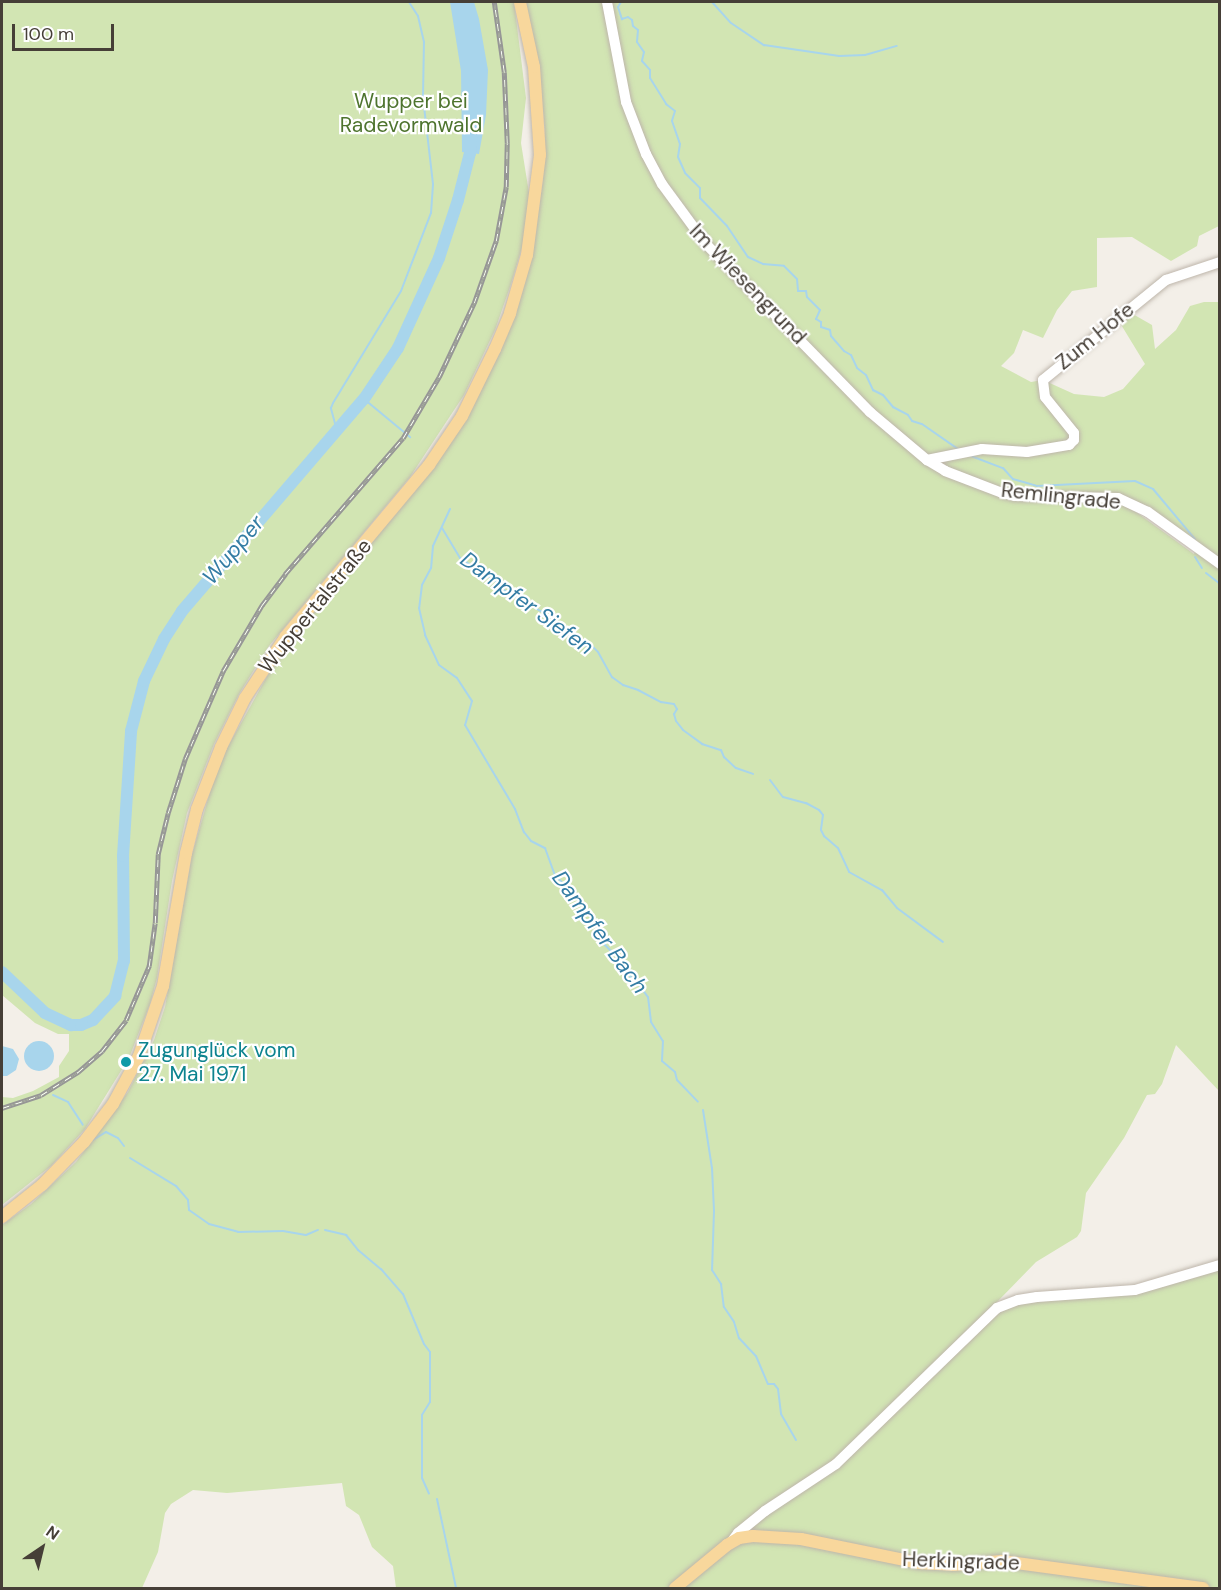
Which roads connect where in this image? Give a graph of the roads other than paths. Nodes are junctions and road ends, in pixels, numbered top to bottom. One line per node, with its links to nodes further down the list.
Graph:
1 (520, 2): 6 (main road, Wuppertalstraße)
2 (607, 2): 4 (street, Im Wiesengrund)
3 (1220, 262): 4 (street, Zum Hofe)
4 (927, 460): 5 (street, Remlingrade)
5 (1220, 564)
6 (2, 1217)
7 (1220, 1265): 8 (street)
8 (732, 1542): 9 (main road, Herkingrade); 10 (main road, Herkingrade)
9 (675, 1588)
10 (1199, 1588)

